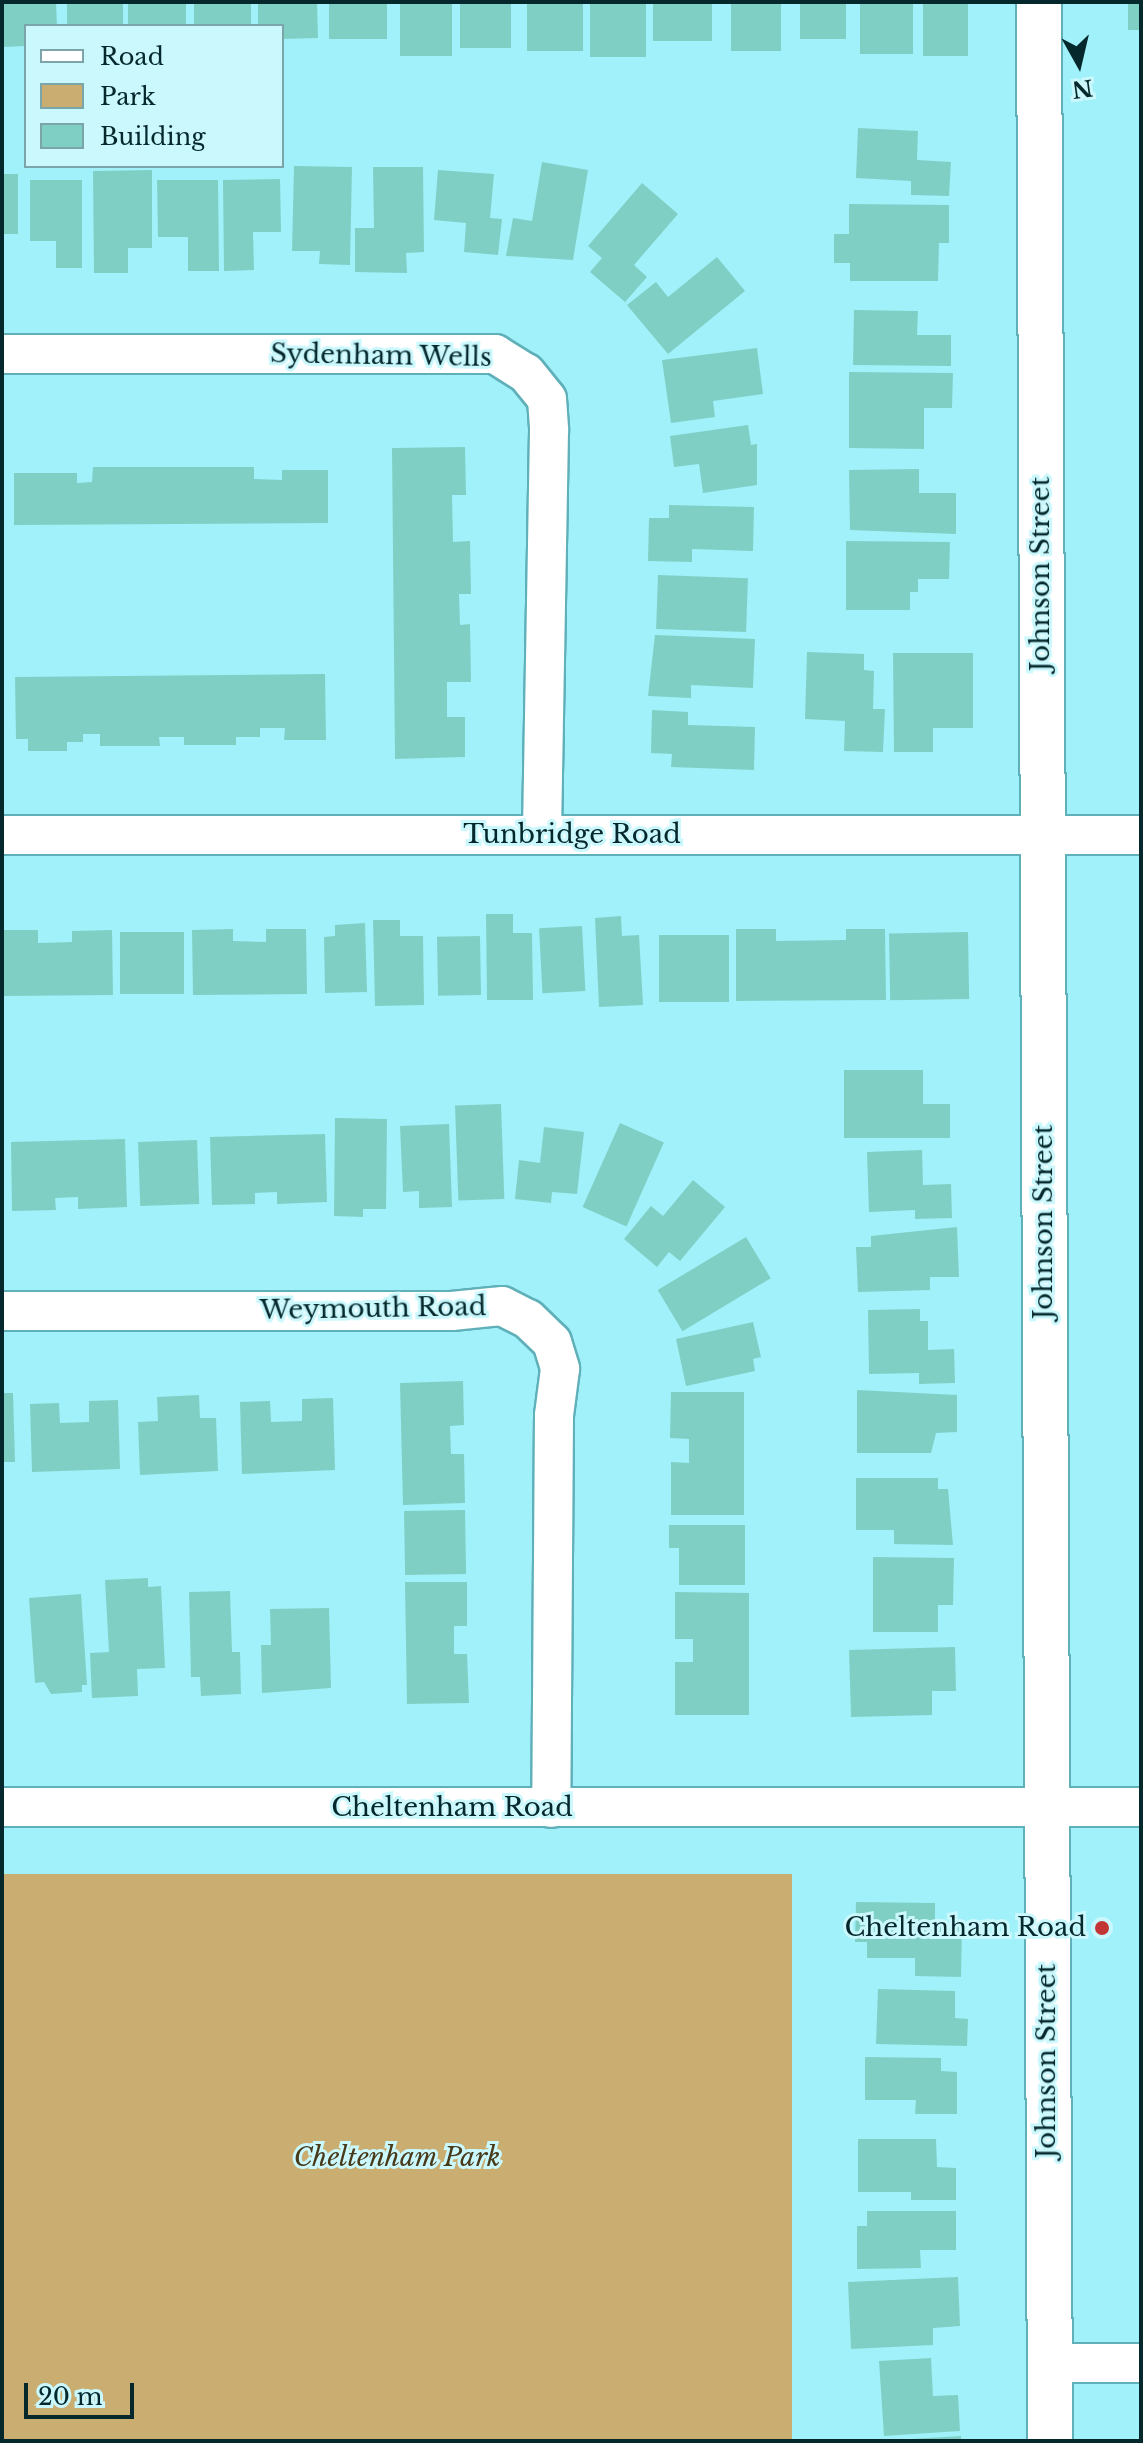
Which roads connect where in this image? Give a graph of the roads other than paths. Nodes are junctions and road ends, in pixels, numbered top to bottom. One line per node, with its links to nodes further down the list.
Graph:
1 (1039, 2): 5 (street, Johnson Street)
2 (2, 354): 4 (street, Sydenham Wells)
3 (2, 835): 4 (street, Tunbridge Road)
4 (542, 835): 5 (street, Tunbridge Road)
5 (1042, 835): 6 (street, Tunbridge Road); 9 (street, Johnson Street)
6 (1141, 835)
7 (2, 1311): 11 (street, Weymouth Road)
8 (2, 1807): 11 (street, Cheltenham Road)
9 (1045, 1807): 10 (street, Cheltenham Road); 11 (street, Cheltenham Road); 12 (street, Johnson Street)
10 (1141, 1807)
11 (551, 1808)
12 (1050, 2363): 13 (street); 14 (street, Johnson Street)
13 (1141, 2363)
14 (1050, 2441)

